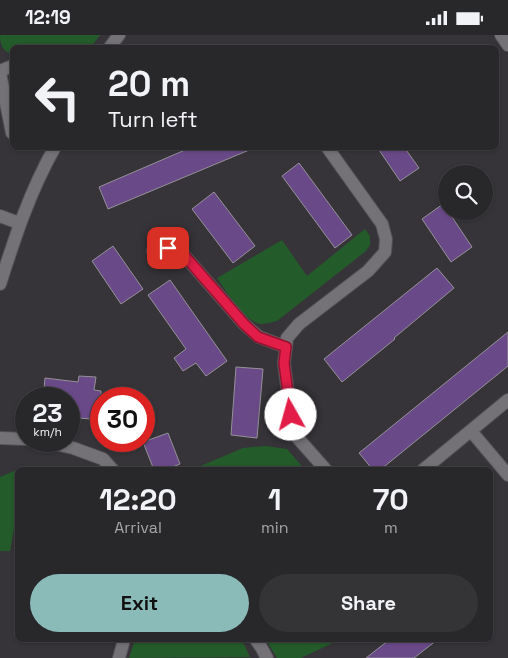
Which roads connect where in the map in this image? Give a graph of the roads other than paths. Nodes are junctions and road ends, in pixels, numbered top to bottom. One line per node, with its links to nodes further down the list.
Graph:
1 (501, 35): 2 (street)
2 (508, 45)
3 (0, 72): 4 (street)
4 (10, 123)
5 (54, 150): 8 (street)
6 (329, 150): 11 (street)
7 (0, 216): 8 (street)
8 (19, 223): 10 (street)
9 (153, 251): 11 (street)
10 (0, 284)
11 (286, 347): 18 (street)
12 (508, 400): 13 (street)
13 (471, 431): 19 (street); 20 (street)
14 (0, 438): 15 (street)
15 (15, 439)
16 (80, 451): 17 (street)
17 (110, 467)
18 (323, 467)
19 (427, 467)
20 (508, 475)
21 (124, 642): 23 (street)
22 (258, 642): 24 (street)
23 (120, 658)
24 (267, 658)

